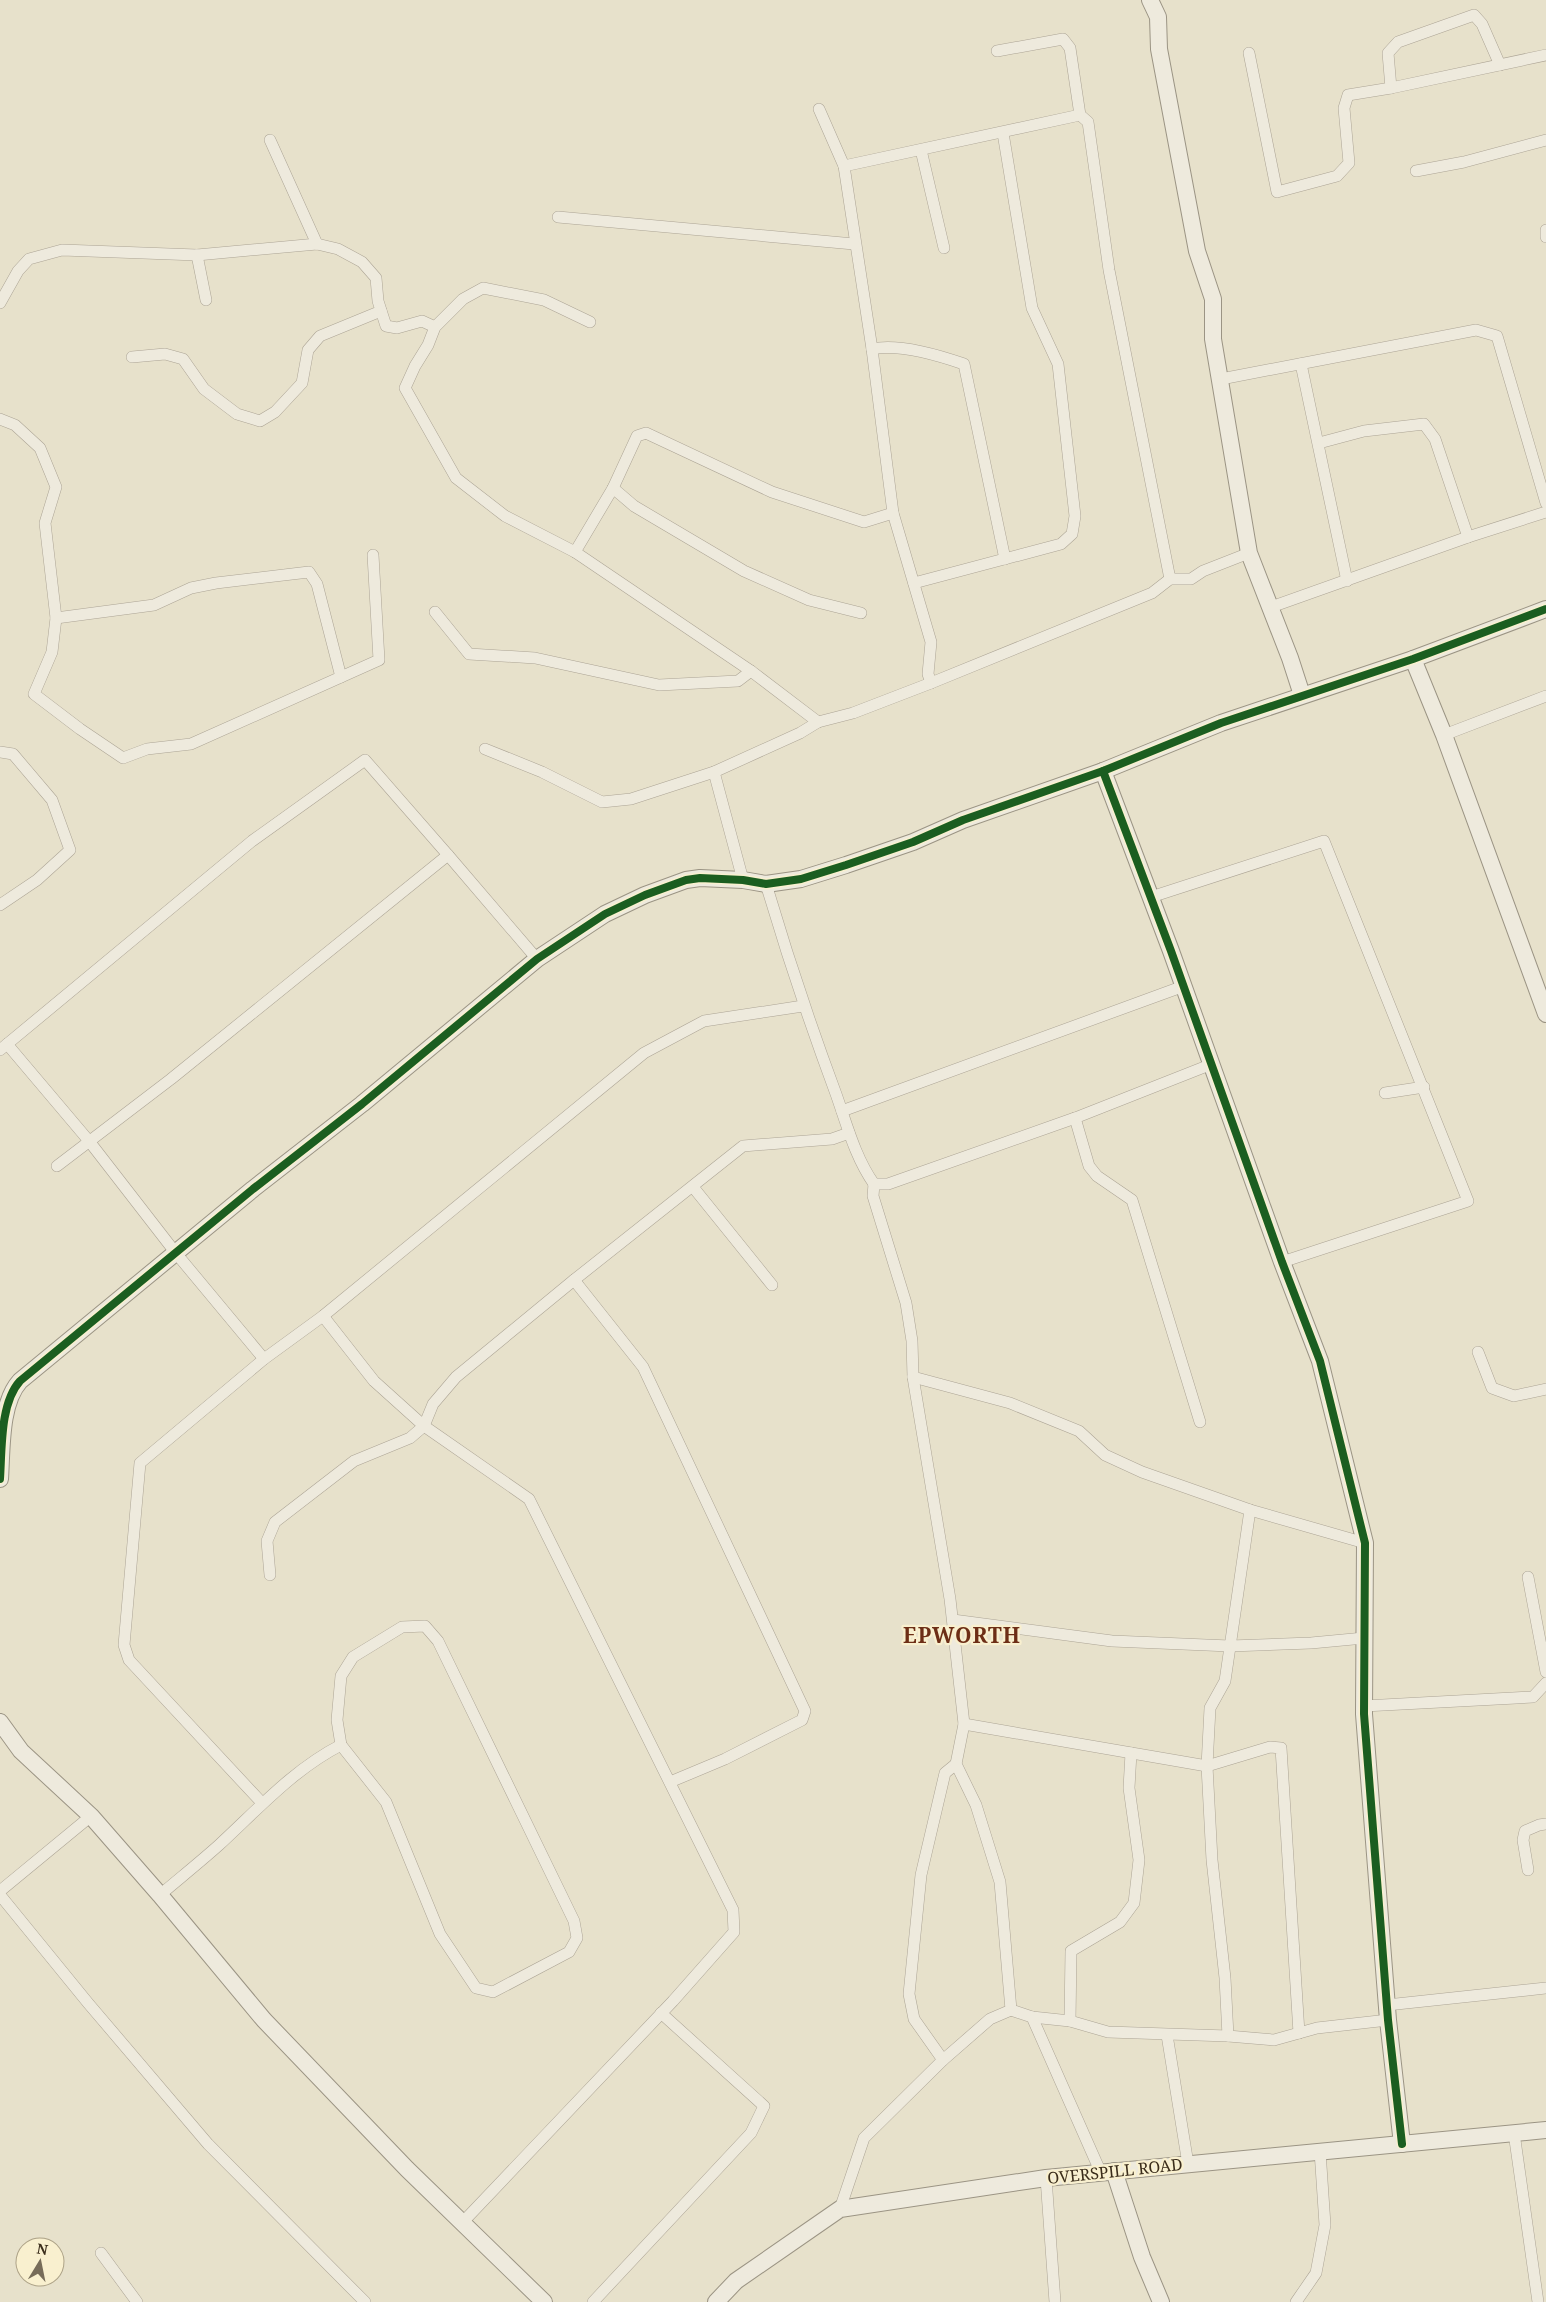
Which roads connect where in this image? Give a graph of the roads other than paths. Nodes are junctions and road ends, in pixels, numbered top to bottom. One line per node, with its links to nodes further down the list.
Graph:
1 (1150, 0): 30 (street)
2 (997, 51): 8 (street)
3 (1249, 53): 6 (street)
4 (1546, 55): 5 (street)
5 (1500, 65): 6 (street); 6 (street)
6 (1391, 88)
7 (819, 109): 13 (street)
8 (1080, 115): 9 (street); 42 (street)
9 (1003, 133): 12 (street); 41 (street)
10 (270, 140): 18 (street)
11 (1546, 140): 14 (street)
12 (921, 150): 13 (street); 20 (street)
13 (844, 166): 19 (street)
14 (1416, 171)
15 (558, 217): 19 (street)
16 (1546, 230): 17 (street)
17 (1546, 237)
18 (316, 244): 21 (street); 24 (street)
19 (854, 244): 27 (street)
20 (944, 248)
21 (197, 255): 22 (street); 23 (street)
22 (206, 300)
23 (0, 303)
24 (381, 311): 26 (street); 28 (street)
25 (590, 322): 26 (street)
26 (435, 327): 38 (street)
27 (872, 349): 36 (street); 41 (street)
28 (132, 357)
29 (1301, 364): 30 (street); 32 (street); 34 (street)
30 (1221, 379): 39 (street)
31 (0, 419): 49 (street)
32 (1319, 443): 37 (street); 43 (street)
33 (613, 488): 36 (street); 38 (street); 48 (street)
34 (1546, 503)
35 (1546, 512): 37 (street)
36 (893, 513): 44 (street)
37 (1468, 537): 43 (street)
38 (575, 552): 51 (street)
39 (1249, 553): 42 (street); 45 (street)
40 (373, 555): 52 (street)
41 (1005, 559): 44 (street)
42 (1170, 579): 53 (street)
43 (1347, 581): 45 (street)
44 (914, 582): 53 (street)
45 (1271, 607): 54 (street)
46 (1546, 608): 50 (street)
47 (435, 612): 51 (street)
48 (861, 613)
49 (56, 618): 52 (street); 52 (street)
50 (1413, 659): 54 (street); 57 (street)
51 (751, 671): 56 (street)
52 (341, 677)
53 (931, 683): 56 (street)
54 (1302, 695): 60 (street)
55 (1546, 696): 57 (street)
56 (818, 722): 61 (street)
57 (1444, 735): 70 (street)
58 (485, 749): 61 (street)
59 (0, 752): 66 (street)
60 (1103, 770): 64 (street); 65 (street)
61 (714, 772): 63 (street)
62 (448, 855): 67 (street); 71 (street); 78 (street)
63 (743, 880): 64 (street); 67 (street)
64 (766, 884): 69 (street)
65 (1151, 897): 68 (street); 73 (street)
66 (0, 905)
67 (536, 959): 82 (street)
68 (1184, 986): 72 (street); 75 (street)
69 (803, 1006): 75 (street); 86 (street)
70 (1546, 1014)
71 (4, 1047): 78 (street)
72 (1212, 1064): 76 (street); 83 (street)
73 (1424, 1087): 74 (street); 83 (street)
74 (1385, 1093)
75 (842, 1111): 77 (street)
76 (1075, 1118): 80 (street); 91 (street)
77 (848, 1133): 80 (street); 81 (street)
78 (89, 1141): 79 (street); 82 (street)
79 (57, 1166)
80 (874, 1184): 89 (street)
81 (693, 1187): 84 (street); 85 (street)
82 (175, 1252): 88 (street); 93 (street)
83 (1282, 1262): 95 (street)
84 (574, 1280): 92 (street); 111 (street)
85 (772, 1286)
86 (323, 1316): 88 (street); 92 (street)
87 (1478, 1352): 90 (street)
88 (264, 1359): 112 (street)
89 (913, 1377): 94 (street); 98 (street)
90 (1546, 1389)
91 (1200, 1422)
92 (424, 1426): 96 (street); 111 (street)
93 (0, 1479)
94 (1250, 1510): 95 (street); 100 (street)
95 (1365, 1543): 99 (street)
96 (270, 1575)
97 (1528, 1577): 101 (street)
98 (953, 1620): 100 (street); 106 (street)
99 (1364, 1638): 100 (street); 104 (street)
100 (1230, 1646): 110 (street)
101 (1546, 1666): 102 (street)
102 (1546, 1672)
103 (1546, 1682): 104 (street)
104 (1364, 1706): 122 (street)
105 (0, 1722): 113 (street)
106 (964, 1724): 108 (street); 109 (street)
107 (341, 1745): 107 (street); 112 (street)
108 (1131, 1752): 110 (street); 124 (street)
109 (956, 1764): 120 (street); 128 (street)
110 (1207, 1766): 125 (street); 127 (street)
111 (670, 1782): 121 (street)
112 (262, 1803): 118 (street)
113 (91, 1816): 116 (street); 118 (street)
114 (1546, 1824): 115 (street)
115 (1528, 1870)
116 (0, 1892)
117 (0, 1895): 140 (street)
118 (160, 1895): 137 (street)
119 (1546, 1988): 122 (street)
120 (1011, 2010): 123 (street); 128 (street)
121 (661, 2013): 137 (street); 142 (street)
122 (1387, 2013): 125 (street); 131 (street)
123 (1032, 2017): 124 (street); 134 (street)
124 (1070, 2021): 126 (street)
125 (1300, 2033): 127 (street)
126 (1168, 2035): 127 (street); 133 (street)
127 (1228, 2036)
128 (943, 2060): 136 (street)
129 (1546, 2130): 130 (street, OVERSPILL ROAD)
130 (1514, 2133): 131 (street, OVERSPILL ROAD); 147 (street)
131 (1402, 2144): 132 (street, OVERSPILL ROAD)
132 (1320, 2151): 133 (street, OVERSPILL ROAD); 146 (street)
133 (1188, 2164): 134 (street, OVERSPILL ROAD)
134 (1107, 2172): 135 (street, OVERSPILL ROAD); 145 (street)
135 (1046, 2178): 136 (street, OVERSPILL ROAD); 144 (street)
136 (840, 2209): 143 (street, OVERSPILL ROAD)
137 (462, 2223): 141 (street)
138 (101, 2253): 139 (street)
139 (137, 2302)
140 (364, 2302)
141 (544, 2302)
142 (593, 2302)
143 (716, 2302)
144 (1056, 2302)
145 (1161, 2302)
146 (1296, 2302)
147 (1538, 2302)

